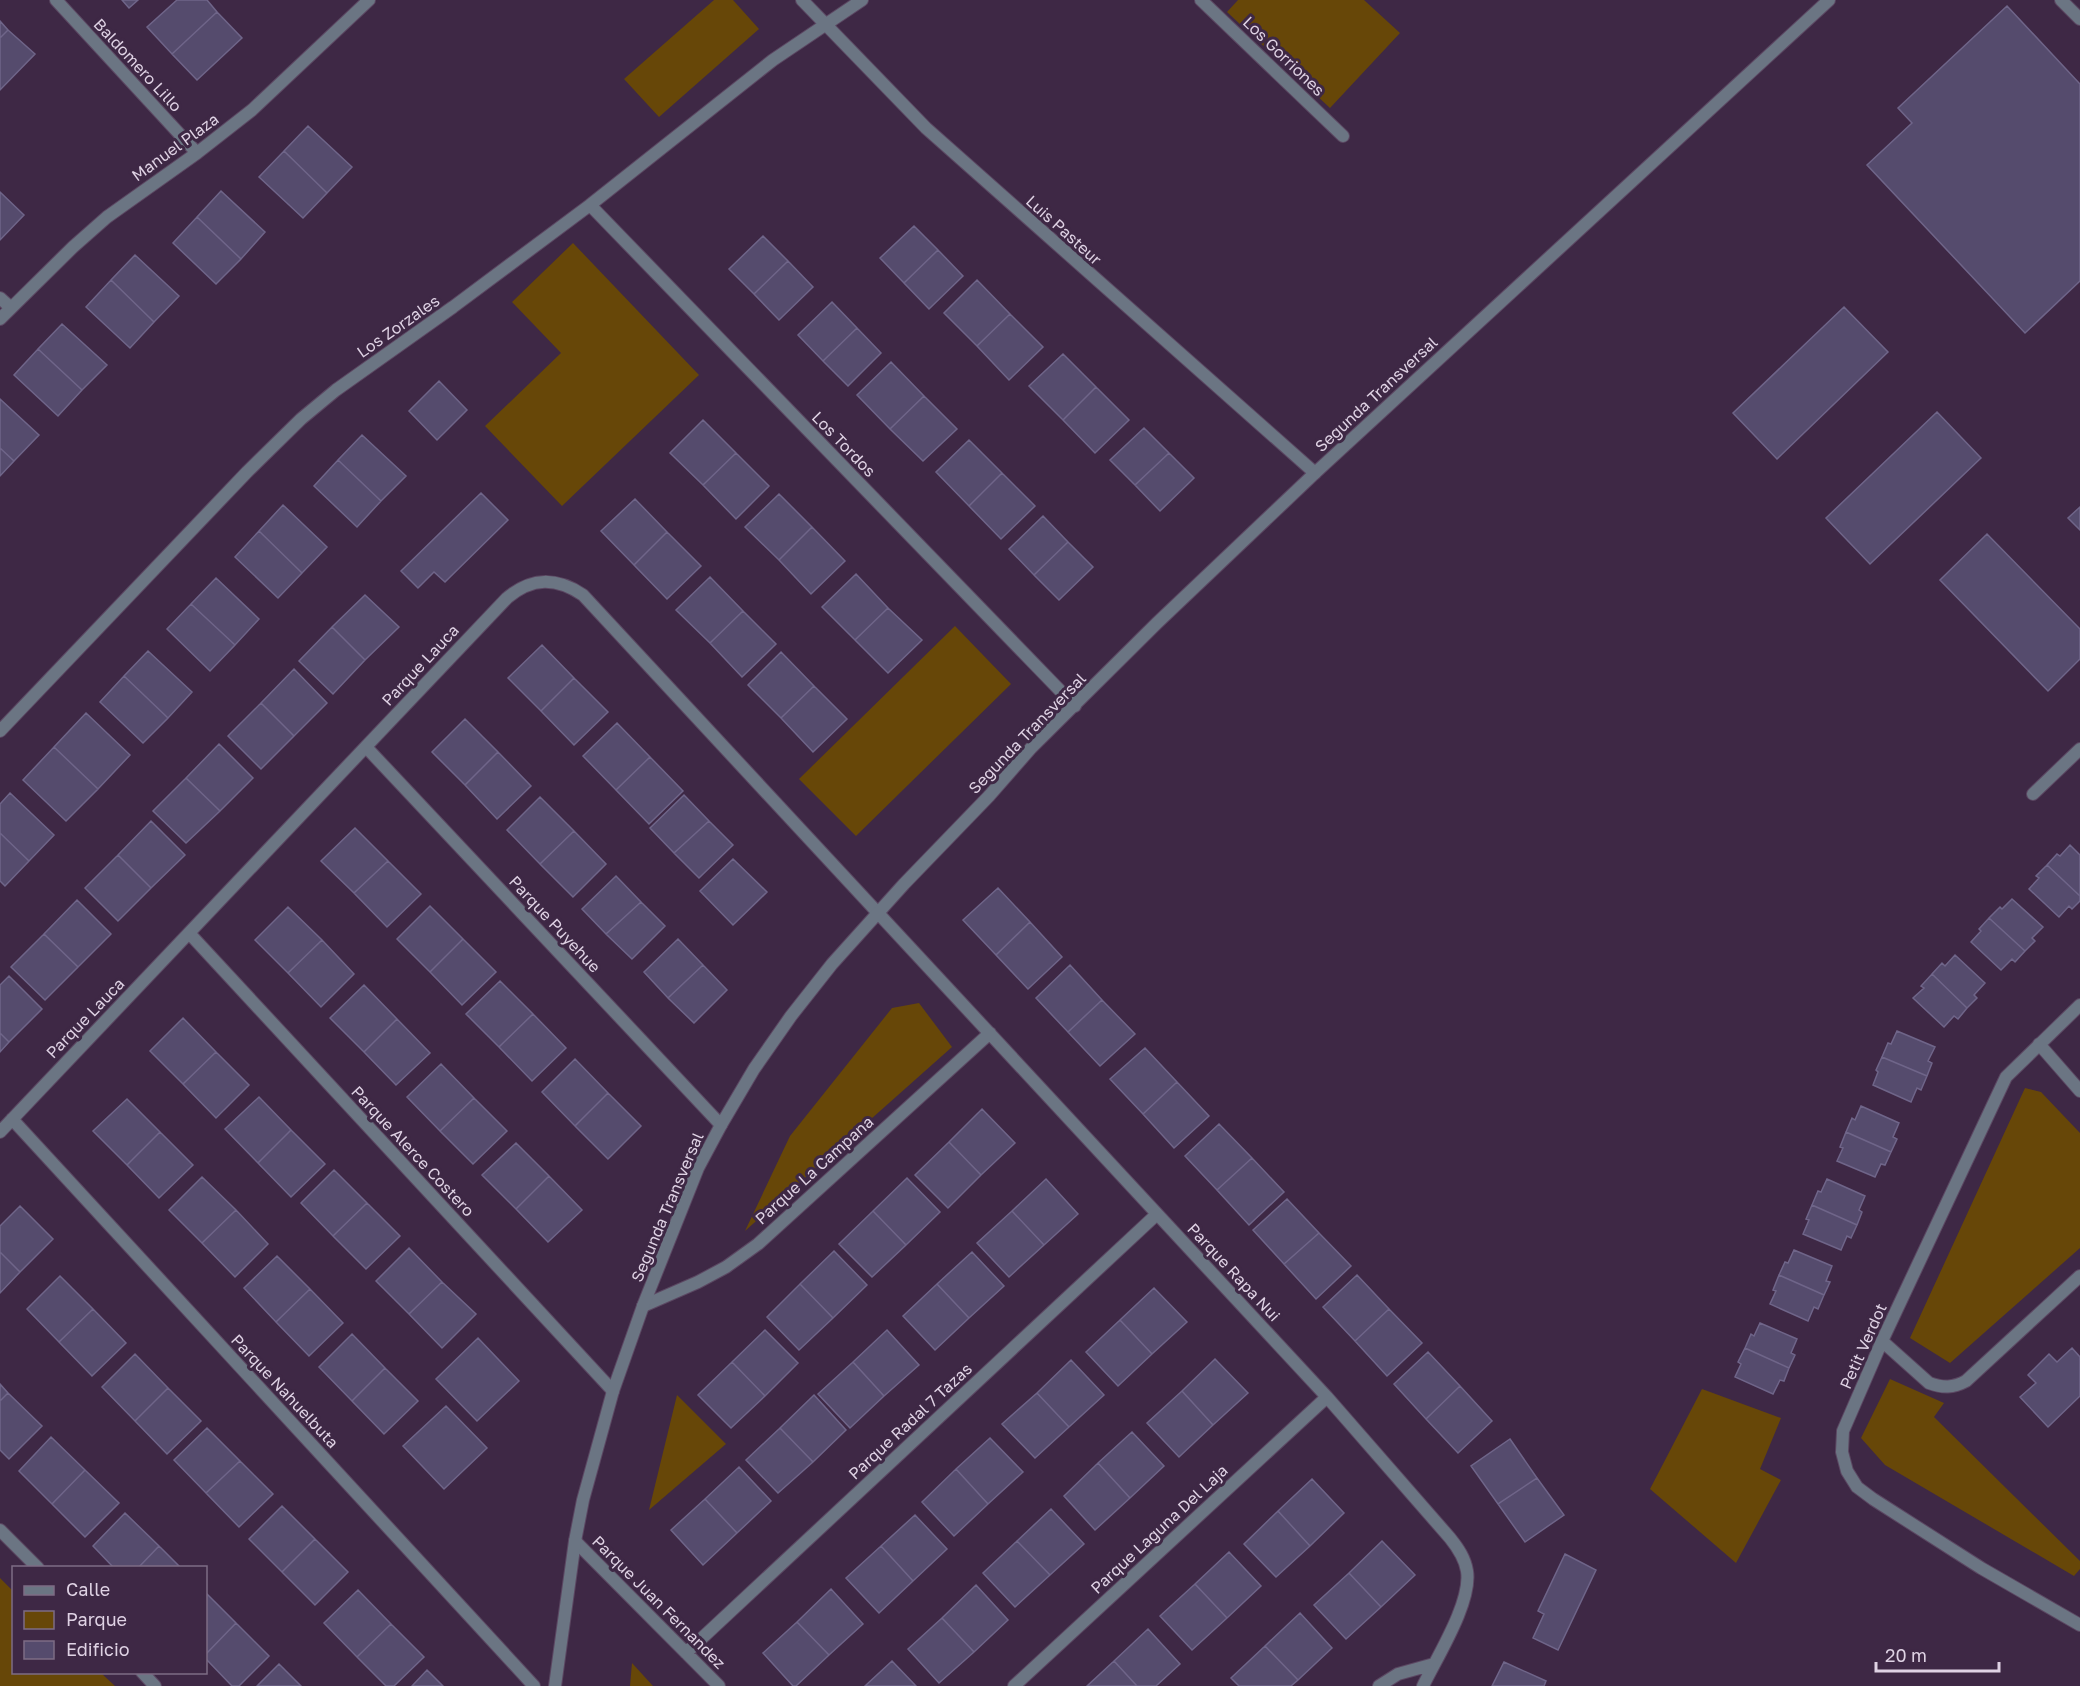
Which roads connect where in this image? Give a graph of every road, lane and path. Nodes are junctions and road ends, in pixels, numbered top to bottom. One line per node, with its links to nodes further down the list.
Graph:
1 (56, 0): 11 (street, Baldomero Lillo)
2 (369, 0): 11 (street, Manuel Plaza)
3 (802, 0): 9 (street, Luis Pasteur)
4 (862, 0): 9 (street, Los Zorzales)
5 (1201, 0): 10 (street, Los Gorriones)
6 (1829, 0): 16 (street, Segunda Transversal)
7 (2061, 0): 8 (street)
8 (2080, 19)
9 (826, 24): 12 (street, Los Zorzales); 16 (street, Luis Pasteur)
10 (1343, 136)
11 (197, 153): 14 (street, Manuel Plaza)
12 (590, 205): 17 (street, Los Tordos); 18 (street, Los Zorzales)
13 (0, 298): 14 (street)
14 (11, 308): 15 (street, Manuel Plaza)
15 (0, 319)
16 (1315, 473): 17 (street, Segunda Transversal)
17 (1075, 706): 22 (street, Segunda Transversal)
18 (0, 731)
19 (366, 747): 22 (street, Parque Lauca); 23 (street, Parque Lauca); 29 (street, Parque Puyehue)
20 (2080, 749): 21 (street)
21 (2033, 794)
22 (879, 913): 25 (street, Parque Rapa Nui); 29 (street, Segunda Transversal)
23 (189, 933): 28 (street, Parque Lauca); 35 (street, Parque Alerce Costero)
24 (2080, 1005): 26 (street, Petit Verdot)
25 (990, 1033): 31 (street, Parque Rapa Nui); 33 (street, Parque La Campana)
26 (2038, 1044): 27 (street); 34 (street, Petit Verdot)
27 (2080, 1091)
28 (12, 1119): 30 (street, Parque Lauca); 45 (street, Parque Nahuelbuta)
29 (721, 1125): 33 (street, Segunda Transversal)
30 (0, 1131)
31 (1157, 1214): 36 (street, Parque Rapa Nui); 41 (street, Parque Radal 7 Tazas)
32 (2080, 1276): 34 (street)
33 (643, 1306): 35 (street, Segunda Transversal)
34 (1882, 1341): 40 (street, Petit Verdot)
35 (613, 1391): 38 (street, Segunda Transversal)
36 (1327, 1397): 42 (street, Parque Rapa Nui); 48 (street, Parque Laguna Del Laja)
37 (0, 1530): 39 (street)
38 (575, 1541): 41 (street, Parque Juan Fernandez); 46 (street, Segunda Transversal)
39 (36, 1566)
40 (2080, 1625)
41 (686, 1653): 47 (street, Parque Juan Fernandez)
42 (1434, 1664): 49 (street); 50 (street, Parque Rapa Nui)
43 (144, 1674): 44 (street)
44 (155, 1686)
45 (534, 1686)
46 (555, 1686)
47 (719, 1686)
48 (1014, 1686)
49 (1379, 1686)
50 (1423, 1686)

